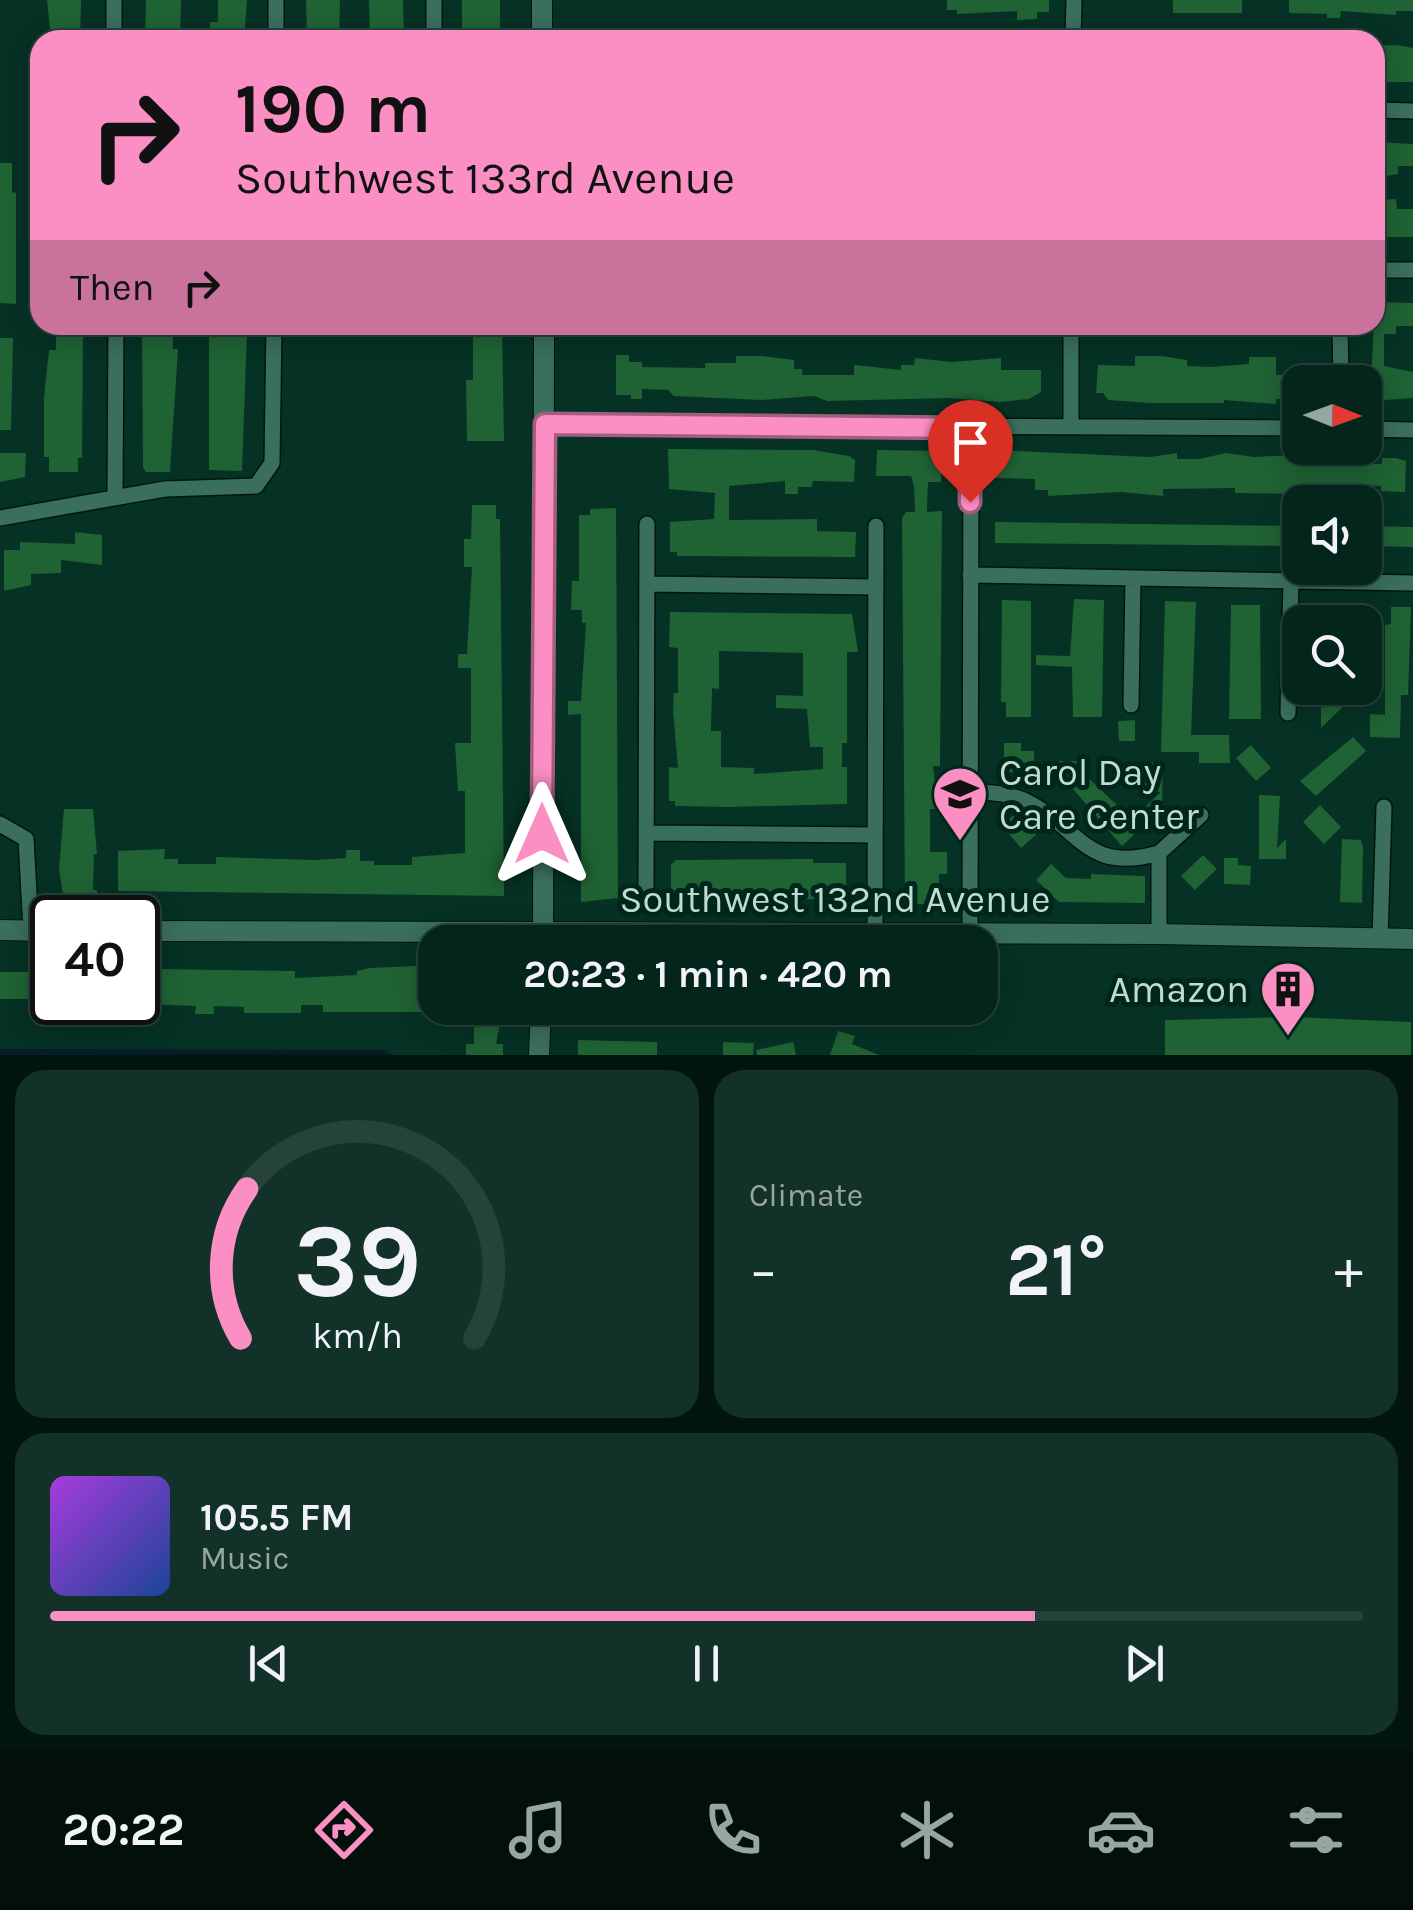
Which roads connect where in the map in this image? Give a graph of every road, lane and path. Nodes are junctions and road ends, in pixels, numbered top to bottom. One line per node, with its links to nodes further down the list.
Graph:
1 (114, 0): 6 (street)
2 (276, 0): 7 (street)
3 (434, 0): 8 (street)
4 (542, 0): 9 (street)
5 (1074, 0): 10 (street)
6 (114, 30)
7 (276, 30)
8 (434, 30)
9 (542, 30)
10 (1073, 30)
11 (1385, 110): 12 (street)
12 (1413, 111)
13 (1385, 270): 14 (street)
14 (1413, 270)
15 (116, 335): 27 (street)
16 (274, 335): 27 (street)
17 (544, 335): 21 (street)
18 (1070, 335): 22 (street)
19 (1340, 335): 20 (street)
20 (1341, 365)
21 (545, 424): 23 (street); 49 (street)
22 (1072, 426): 23 (street); 24 (street)
23 (970, 428): 31 (street)
24 (1282, 428)
25 (1382, 429): 26 (street)
26 (1413, 430)
27 (115, 496): 28 (street)
28 (0, 518)
29 (646, 524): 36 (street)
30 (876, 526): 38 (street)
31 (970, 575): 32 (street); 41 (street)
32 (1133, 578): 33 (street); 39 (street)
33 (1282, 581)
34 (1382, 582): 35 (street)
35 (1413, 583)
36 (647, 584): 38 (street); 45 (street)
37 (1291, 585): 40 (street)
38 (876, 587): 46 (street)
39 (1131, 704)
40 (1288, 713)
41 (971, 791): 47 (street); 51 (street)
42 (1384, 806): 58 (street)
43 (1201, 815): 47 (street)
44 (0, 824): 53 (street)
45 (646, 833): 46 (street); 48 (street)
46 (874, 835): 50 (street)
47 (1160, 853): 56 (street)
48 (646, 894)
49 (543, 925)
50 (875, 925)
51 (970, 925)
52 (0, 930): 53 (street)
53 (30, 930)
54 (160, 931): 57 (street, Southwest 132nd Avenue)
55 (998, 934): 56 (street, Southwest 132nd Avenue)
56 (1159, 934): 58 (street, Southwest 132nd Avenue)
57 (418, 937)
58 (1380, 938): 59 (street, Southwest 132nd Avenue)
59 (1413, 938)
60 (541, 1025): 61 (street)
61 (540, 1055)

